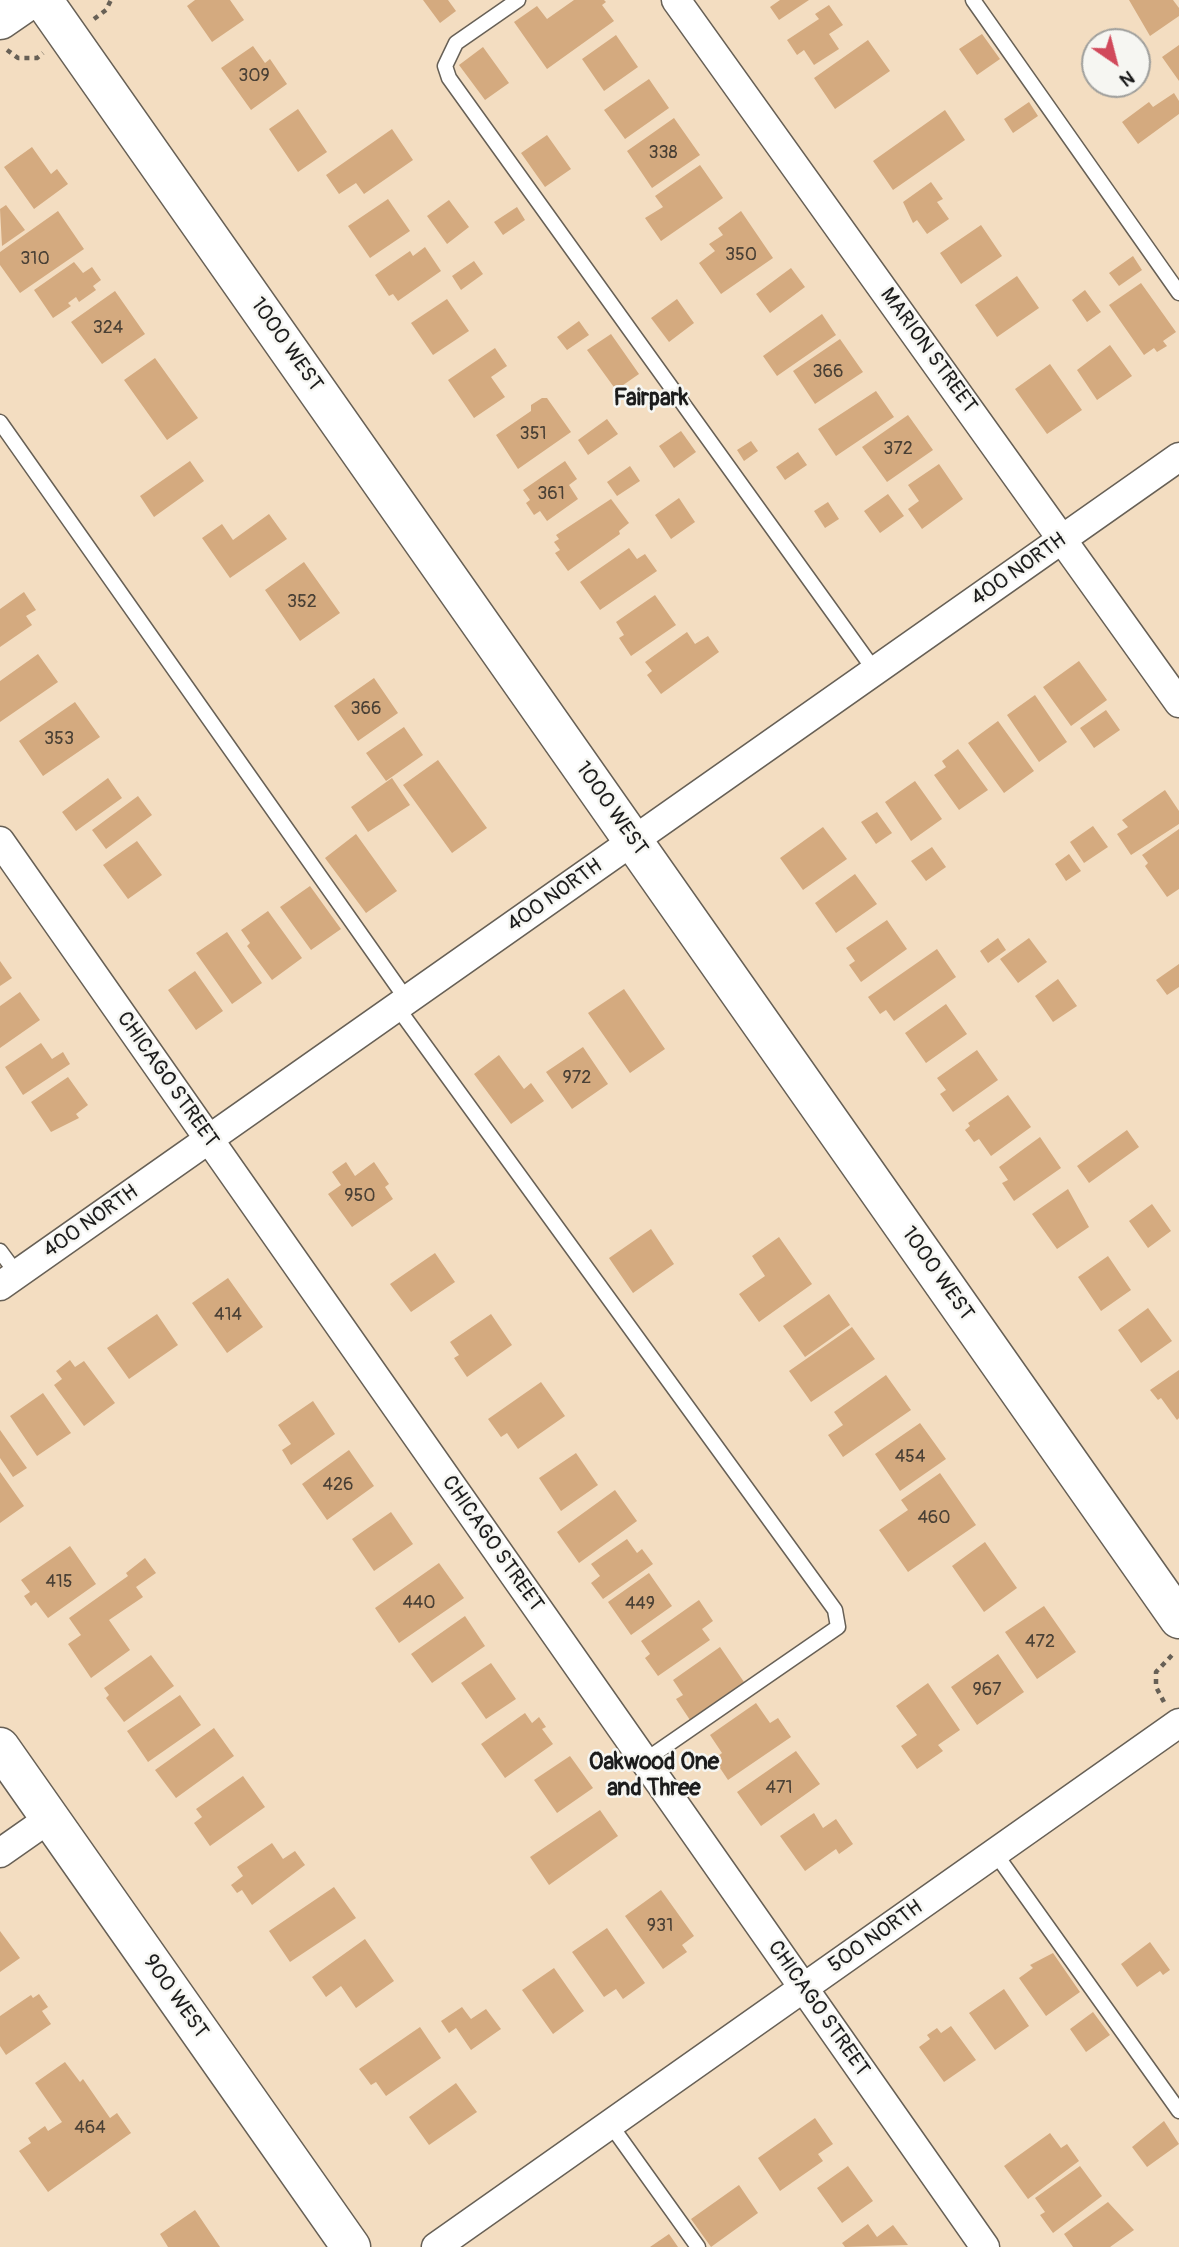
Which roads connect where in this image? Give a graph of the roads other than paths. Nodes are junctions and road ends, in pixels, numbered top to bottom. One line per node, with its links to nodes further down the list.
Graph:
1 (29, 0): 6 (street)
2 (43, 0): 14 (street, 1000 WEST)
3 (518, 0): 11 (lane)
4 (676, 0): 10 (street, MARION STREET)
5 (973, 0): 7 (lane)
6 (0, 20)
7 (1179, 293)
8 (0, 422): 15 (lane)
9 (1179, 457): 10 (street, 400 NORTH)
10 (1062, 540): 11 (street, 400 NORTH); 12 (street, MARION STREET)
11 (875, 671): 14 (street, 400 NORTH)
12 (1179, 704)
13 (0, 841): 16 (street, CHICAGO STREET)
14 (633, 841): 15 (street, 400 NORTH); 19 (street, 1000 WEST)
15 (402, 1003): 16 (street, 400 NORTH); 22 (lane)
16 (209, 1139): 18 (street, 400 NORTH); 22 (street, CHICAGO STREET)
17 (0, 1251): 18 (lane)
18 (8, 1280)
19 (1179, 1619)
20 (1179, 1723): 25 (street, 500 NORTH)
21 (0, 1747): 23 (street, 900 WEST)
22 (644, 1761): 26 (street, CHICAGO STREET)
23 (50, 1818): 24 (street); 29 (street, 900 WEST)
24 (0, 1853)
25 (995, 1853): 26 (street, 500 NORTH); 27 (lane)
26 (803, 1988): 28 (street, 500 NORTH); 32 (street, CHICAGO STREET)
27 (1179, 2111)
28 (610, 2124): 30 (street, 500 NORTH); 31 (lane)
29 (351, 2247)
30 (436, 2247)
31 (698, 2247)
32 (985, 2247)

